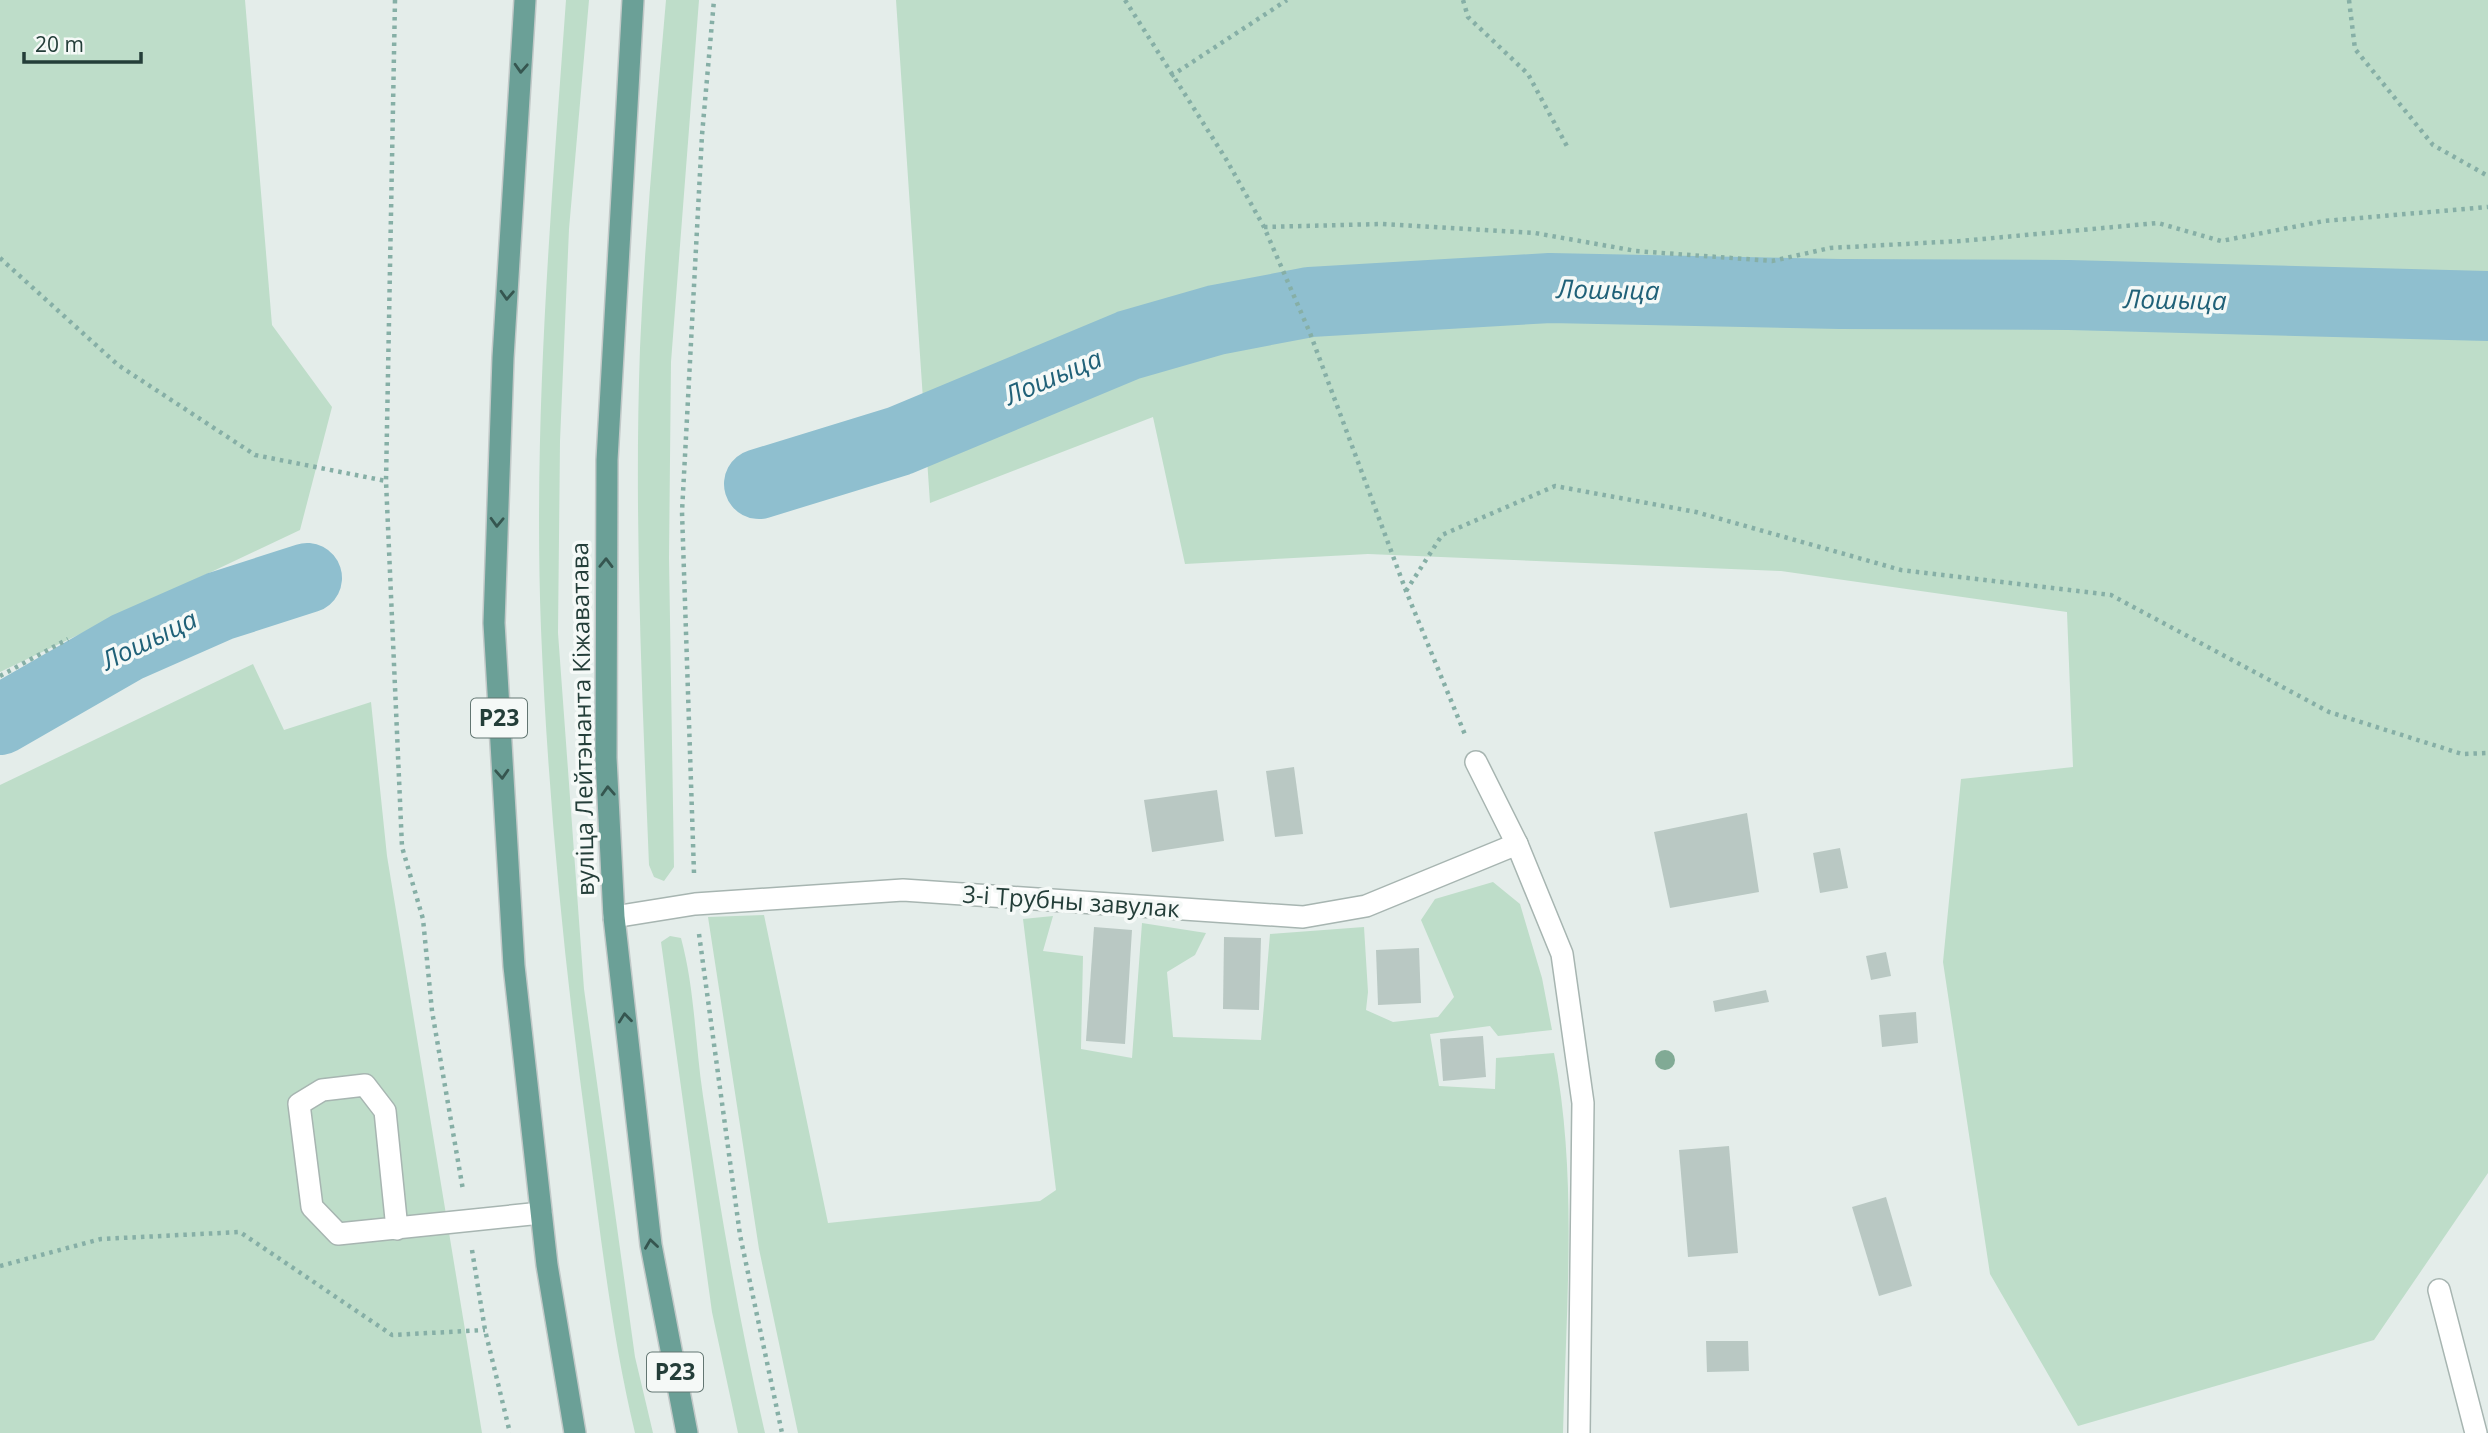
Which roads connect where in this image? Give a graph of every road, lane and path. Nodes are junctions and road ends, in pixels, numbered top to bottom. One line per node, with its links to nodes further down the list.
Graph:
1 (395, 0): 15 (path)
2 (525, 0): 24 (main road, Р23, one-way to 24)
3 (633, 0): 23 (main road, вуліца Лейтэнанта Кіжаватава / Р23, one-way to 3)
4 (714, 0): 22 (path)
5 (1125, 0): 9 (path)
6 (1287, 0): 9 (path)
7 (1463, 0): 10 (path)
8 (2349, 0): 11 (path)
9 (1171, 76): 13 (path)
10 (1569, 150)
11 (2488, 176)
12 (2488, 207): 13 (path)
13 (1264, 227): 16 (path)
14 (0, 258): 15 (path)
15 (386, 481): 25 (path)
16 (1406, 591): 19 (path); 20 (path)
17 (68, 639): 18 (path)
18 (0, 676)
19 (2488, 753)
20 (1476, 762): 21 (street)
21 (1517, 844): 22 (street, 3-і Трубны завулак); 34 (street)
22 (695, 904): 23 (street, 3-і Трубны завулак); 33 (path)
23 (614, 917): 32 (main road, вуліца Лейтэнанта Кіжаватава / Р23, one-way to 23)
24 (541, 1213): 25 (street); 31 (main road, Р23)
25 (468, 1221): 26 (street); 29 (path)
26 (397, 1229): 26 (street)
27 (0, 1266): 29 (path)
28 (2439, 1290): 35 (street)
29 (485, 1330): 30 (path)
30 (510, 1433)
31 (575, 1433)
32 (687, 1433)
33 (782, 1433)
34 (1579, 1433)
35 (2476, 1433)

